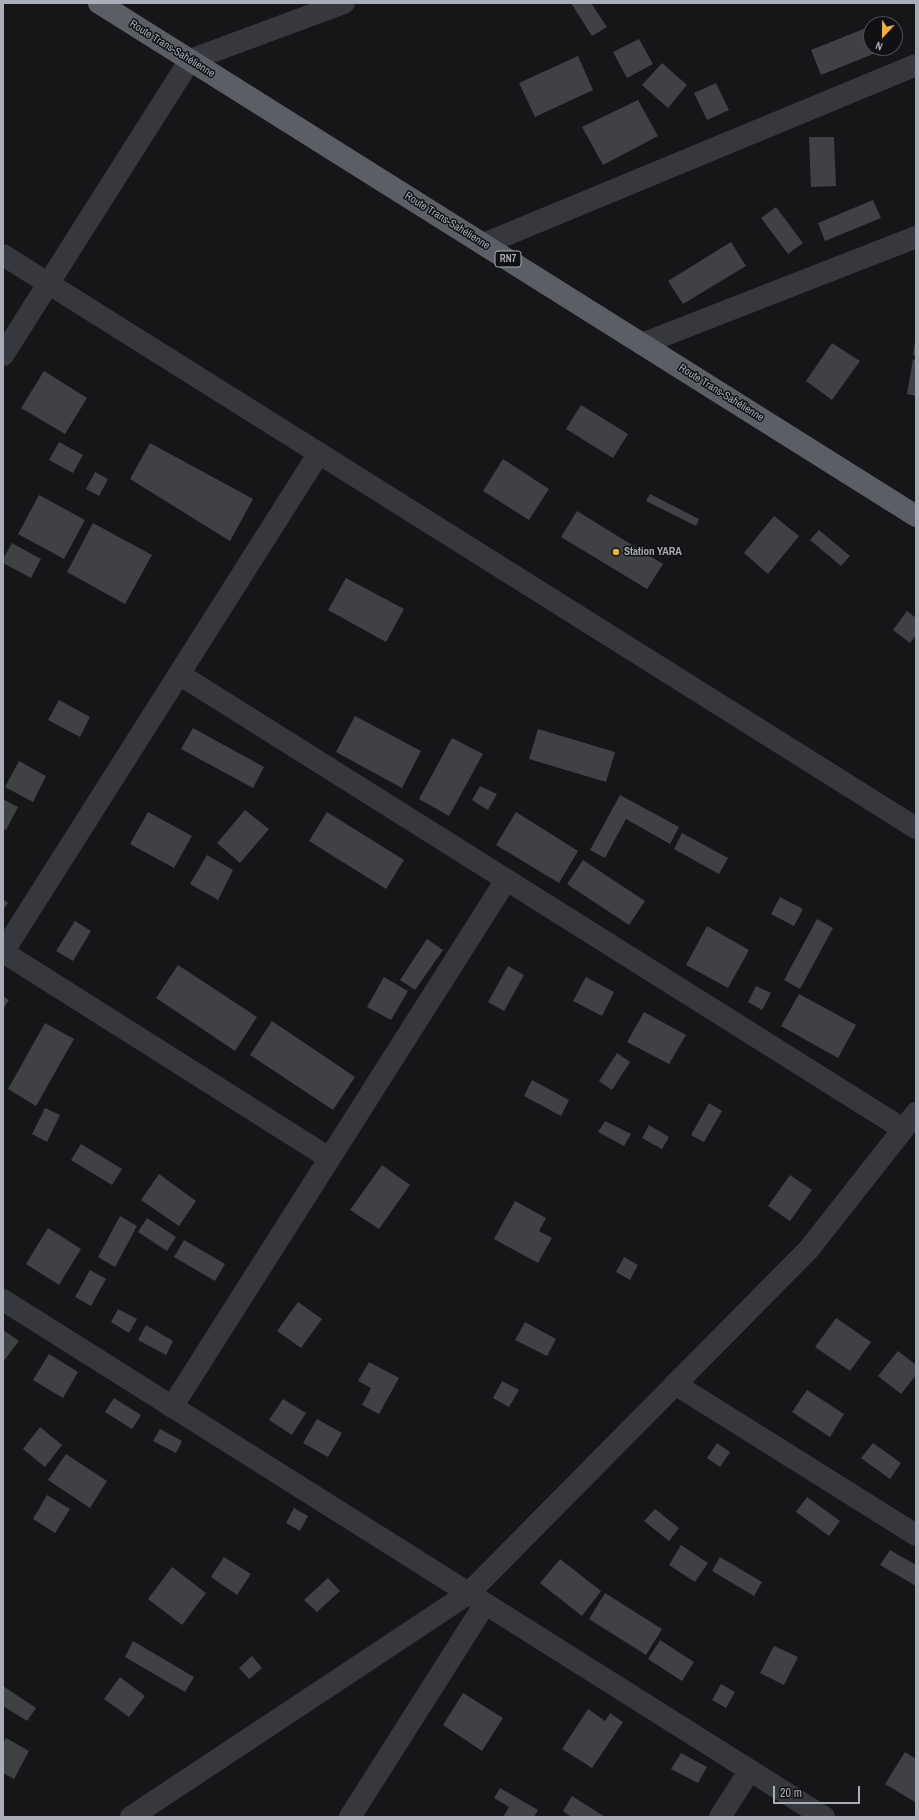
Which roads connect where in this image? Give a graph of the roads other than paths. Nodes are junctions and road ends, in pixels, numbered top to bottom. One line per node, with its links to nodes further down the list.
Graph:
1 (99, 3): 3 (highway, Route Trans-Sahélienne / RN7)
2 (344, 3): 3 (street)
3 (190, 60): 6 (highway, Route Trans-Sahélienne / RN7); 8 (street)
4 (916, 65): 6 (street)
5 (916, 237): 9 (street)
6 (484, 244): 9 (highway, Route Trans-Sahélienne / RN7)
7 (3, 255): 8 (street)
8 (48, 283): 10 (street); 11 (street)
9 (642, 344): 12 (highway, Route Trans-Sahélienne / RN7)
10 (3, 355)
11 (319, 453): 13 (street); 14 (street)
12 (916, 516)
13 (179, 674): 15 (street); 16 (street)
14 (916, 828)
15 (506, 880): 17 (street); 18 (street)
16 (3, 952): 18 (street)
17 (910, 1121): 20 (street)
18 (329, 1158): 21 (street)
19 (3, 1300): 21 (street)
20 (676, 1384): 22 (street); 23 (street)
21 (172, 1406): 23 (street)
22 (916, 1535)
23 (477, 1599): 24 (street); 25 (street); 26 (street)
24 (750, 1770): 27 (street); 28 (street)
25 (131, 1817)
26 (350, 1817)
27 (720, 1817)
28 (824, 1817)

